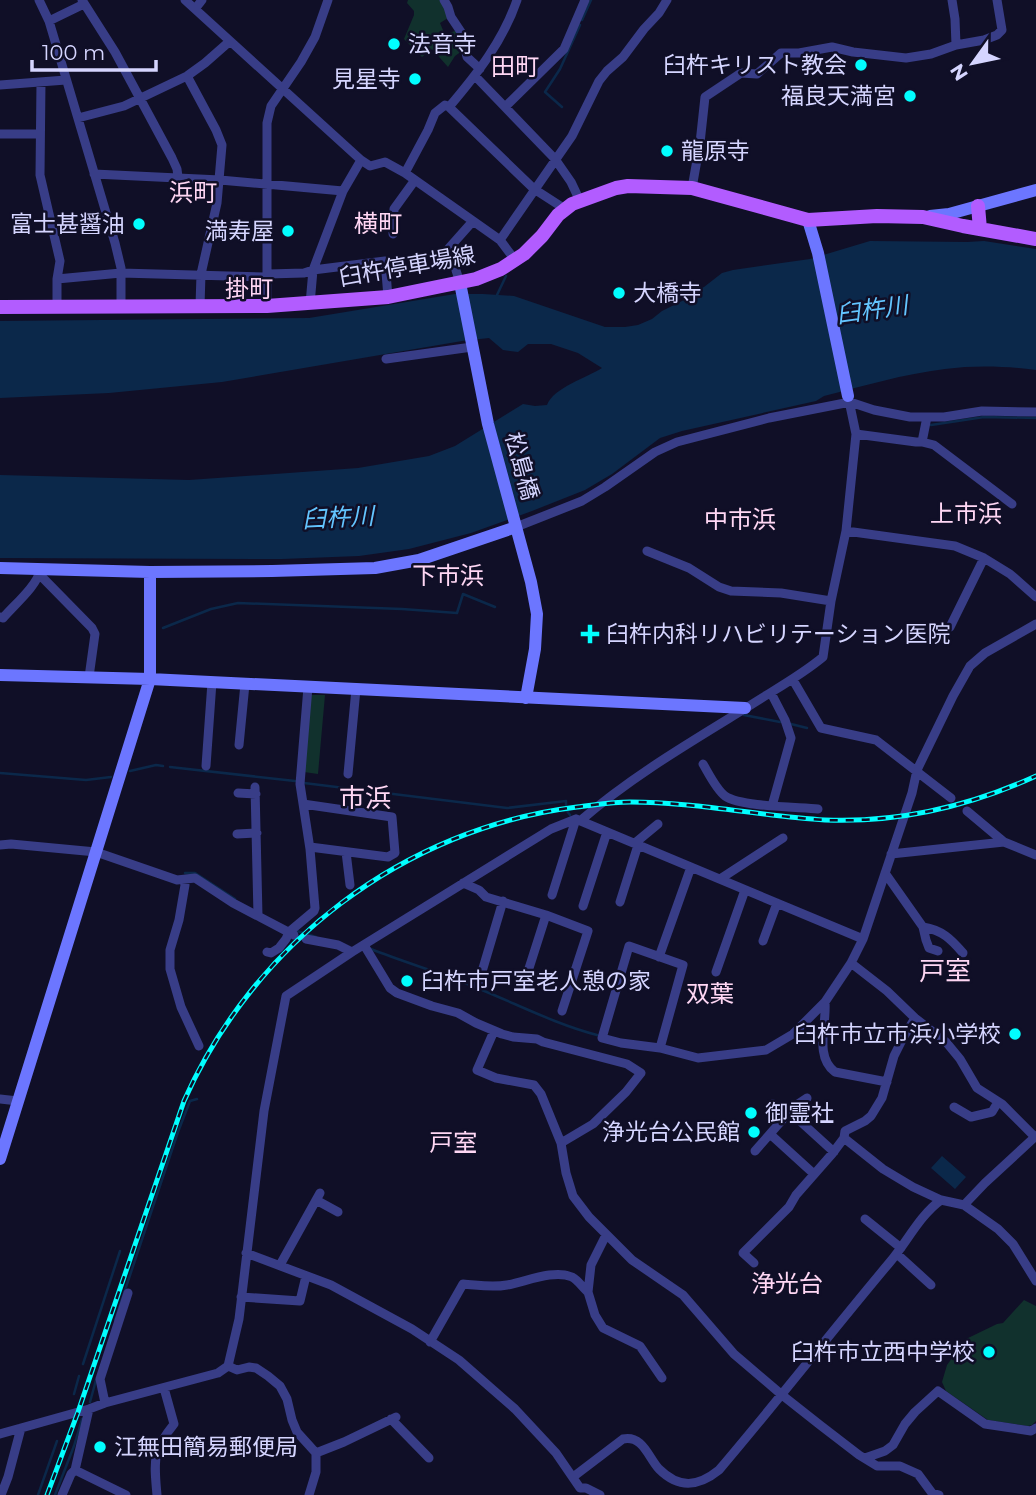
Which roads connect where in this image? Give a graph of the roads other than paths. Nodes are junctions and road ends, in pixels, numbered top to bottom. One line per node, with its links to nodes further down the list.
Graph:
1 (39, 0): 13 (street)
2 (185, 0): 12 (street)
3 (202, 0): 12 (street)
4 (328, 0): 21 (street)
5 (444, 0): 16 (street)
6 (517, 0): 16 (street)
7 (585, 0): 24 (street)
8 (667, 0): 28 (street)
9 (952, 0): 15 (street)
10 (997, 0): 15 (street)
11 (83, 2): 13 (street); 22 (street)
12 (195, 9): 14 (street)
13 (49, 21): 18 (street)
14 (230, 41): 17 (street); 21 (street)
15 (957, 45): 36 (street)
16 (477, 73): 23 (street); 24 (street)
17 (187, 76): 22 (street); 33 (street)
18 (66, 80): 19 (street); 25 (street)
19 (41, 82): 20 (street); 27 (street)
20 (0, 85)
21 (282, 89): 29 (street); 35 (street)
22 (140, 98): 25 (street); 32 (street)
23 (449, 107): 30 (street); 37 (street)
24 (505, 107): 28 (street)
25 (78, 118): 31 (street)
26 (0, 134): 27 (street)
27 (40, 134): 55 (street)
28 (555, 159): 37 (street); 40 (street)
29 (361, 160): 30 (street); 39 (street)
30 (405, 173): 34 (street)
31 (94, 174): 32 (street); 52 (street)
32 (178, 177): 33 (street)
33 (220, 180): 35 (street); 53 (street)
34 (415, 180): 45 (street); 47 (street)
35 (266, 184): 39 (street); 54 (street)
36 (692, 188): 40 (main road, 臼杵停車場線); 44 (main road, 臼杵停車場線)
37 (534, 189): 42 (street); 49 (street)
38 (1036, 190): 41 (street)
39 (343, 191): 51 (street)
40 (580, 201): 42 (main road, 臼杵停車場線)
41 (978, 206): 43 (street); 46 (main road)
42 (565, 209): 50 (main road, 臼杵停車場線)
43 (923, 216): 44 (main road, 臼杵停車場線); 46 (main road, 臼杵停車場線)
44 (808, 220): 66 (street)
45 (473, 221): 49 (street); 56 (street)
46 (981, 229): 48 (main road, 臼杵停車場線)
47 (393, 234)
48 (1036, 239)
49 (500, 240): 50 (street)
50 (515, 260): 56 (main road, 臼杵停車場線)
51 (313, 270): 54 (street); 57 (street); 58 (street)
52 (121, 273): 53 (street); 55 (street); 60 (street)
53 (201, 274): 54 (street); 61 (street)
54 (268, 274): 62 (street)
55 (57, 279): 59 (street)
56 (461, 288): 57 (main road, 臼杵停車場線); 64 (street, 松島橋)
57 (388, 297): 58 (main road, 臼杵停車場線)
58 (310, 304): 62 (main road, 臼杵停車場線)
59 (57, 306): 60 (main road, 臼杵停車場線); 63 (main road, 臼杵停車場線)
60 (121, 306): 61 (main road, 臼杵停車場線)
61 (200, 306): 62 (main road, 臼杵停車場線)
62 (267, 306)
63 (0, 307)
64 (472, 345): 65 (street); 72 (street, 松島橋)
65 (386, 359)
66 (849, 399): 68 (street); 69 (street); 72 (street)
67 (1036, 412): 68 (street)
68 (927, 417): 70 (street)
69 (856, 434): 70 (street); 73 (street)
70 (922, 442): 71 (street)
71 (1012, 505)
72 (515, 524): 78 (street); 93 (street, 松島橋)
73 (846, 531): 75 (street); 80 (street)
74 (647, 551): 80 (street)
75 (984, 558): 79 (street); 83 (street)
76 (0, 568): 77 (street)
77 (40, 572): 78 (street); 81 (street); 85 (street)
78 (150, 572): 86 (street)
79 (1036, 597)
80 (831, 601): 87 (street)
81 (0, 617)
82 (1036, 624): 98 (street)
83 (950, 627)
84 (0, 675): 85 (street)
85 (89, 677): 86 (street)
86 (150, 679): 88 (street); 116 (street)
87 (793, 680): 92 (street); 98 (street)
88 (212, 682): 89 (street); 97 (street)
89 (245, 684): 90 (street); 95 (street)
90 (308, 687): 91 (street); 102 (street)
91 (356, 690): 93 (street); 99 (street)
92 (771, 693): 94 (street); 103 (street)
93 (526, 698): 94 (street)
94 (745, 708): 106 (street)
95 (239, 745)
96 (703, 764): 103 (street)
97 (206, 766)
98 (917, 771): 101 (street); 118 (street)
99 (348, 774)
100 (237, 793): 109 (street)
101 (951, 797)
102 (303, 804): 115 (street); 117 (street)
103 (772, 806): 104 (street)
104 (818, 809)
105 (967, 811): 112 (street)
106 (578, 820): 108 (street); 124 (street); 127 (street)
107 (658, 824): 113 (street)
108 (607, 832): 113 (street); 131 (street)
109 (257, 833): 110 (street); 132 (street)
110 (237, 834)
111 (783, 838): 122 (street)
112 (1004, 842): 118 (street); 119 (street)
113 (637, 844): 120 (street); 129 (street)
114 (0, 845): 116 (street)
115 (310, 847): 117 (street); 135 (street)
116 (96, 852): 123 (street); 158 (street)
117 (346, 852): 125 (street)
118 (891, 854): 121 (street)
119 (1036, 855)
120 (691, 867): 122 (street); 144 (street)
121 (885, 873): 134 (street); 137 (street)
122 (720, 879): 126 (street)
123 (184, 880): 132 (street); 153 (street)
124 (463, 883): 128 (street); 139 (street)
125 (350, 885)
126 (745, 890): 130 (street); 146 (street)
127 (552, 895)
128 (503, 901): 133 (street); 147 (street)
129 (620, 902)
130 (777, 903): 137 (street); 138 (street)
131 (583, 906)
132 (258, 913): 135 (street)
133 (547, 915): 148 (street); 150 (street)
134 (923, 926): 140 (street); 143 (street)
135 (292, 933): 141 (street)
136 (306, 939): 142 (street)
137 (863, 939): 145 (street)
138 (763, 941)
139 (364, 945): 142 (street); 152 (street)
140 (938, 951)
141 (267, 952)
142 (352, 952): 177 (street)
143 (963, 953)
144 (659, 957): 154 (street); 154 (street)
145 (851, 963): 149 (street); 151 (street)
146 (716, 972)
147 (478, 985)
148 (523, 987)
149 (825, 1002): 154 (street); 155 (street)
150 (562, 1011)
151 (915, 1018): 155 (street); 159 (street)
152 (494, 1031): 166 (street); 166 (street)
153 (199, 1046)
154 (660, 1048)
155 (887, 1082): 165 (street)
156 (0, 1098): 158 (street)
157 (807, 1098): 162 (street)
158 (18, 1101): 169 (street)
159 (998, 1102): 161 (street); 164 (street)
160 (773, 1104): 162 (street)
161 (954, 1107)
162 (787, 1116): 163 (street); 168 (street)
163 (770, 1134): 167 (street); 170 (street)
164 (1036, 1136): 172 (street)
165 (844, 1138): 168 (street); 171 (street)
166 (561, 1143): 175 (street)
167 (755, 1151)
168 (834, 1152): 170 (street)
169 (0, 1159)
170 (814, 1174): 178 (street)
171 (941, 1200): 172 (street); 176 (street)
172 (964, 1205): 181 (street)
173 (338, 1212): 179 (street)
174 (864, 1219): 176 (street)
175 (606, 1235): 183 (street); 190 (street)
176 (899, 1251): 182 (street); 190 (street)
177 (246, 1252): 179 (street); 185 (street)
178 (754, 1263)
179 (280, 1265): 180 (street)
180 (306, 1276): 185 (street); 186 (street)
181 (1036, 1281)
182 (931, 1285)
183 (588, 1292): 186 (street); 188 (street)
184 (128, 1293): 191 (street)
185 (241, 1297): 187 (street)
186 (430, 1342): 200 (street)
187 (228, 1366): 189 (street); 196 (street)
188 (662, 1378)
189 (164, 1388): 191 (street); 205 (street)
190 (782, 1395): 198 (street); 200 (street)
191 (105, 1403): 192 (street)
192 (89, 1409): 193 (street); 199 (street)
193 (21, 1428): 195 (street); 202 (street)
194 (1036, 1428): 198 (street)
195 (0, 1434)
196 (316, 1453): 197 (street); 206 (street)
197 (429, 1458)
198 (865, 1458): 208 (street)
199 (75, 1470): 203 (street); 204 (street)
200 (573, 1476): 201 (street)
201 (579, 1491): 207 (street)
202 (1, 1495)
203 (62, 1495)
204 (127, 1495)
205 (157, 1495)
206 (309, 1495)
207 (600, 1495)
208 (939, 1495)

